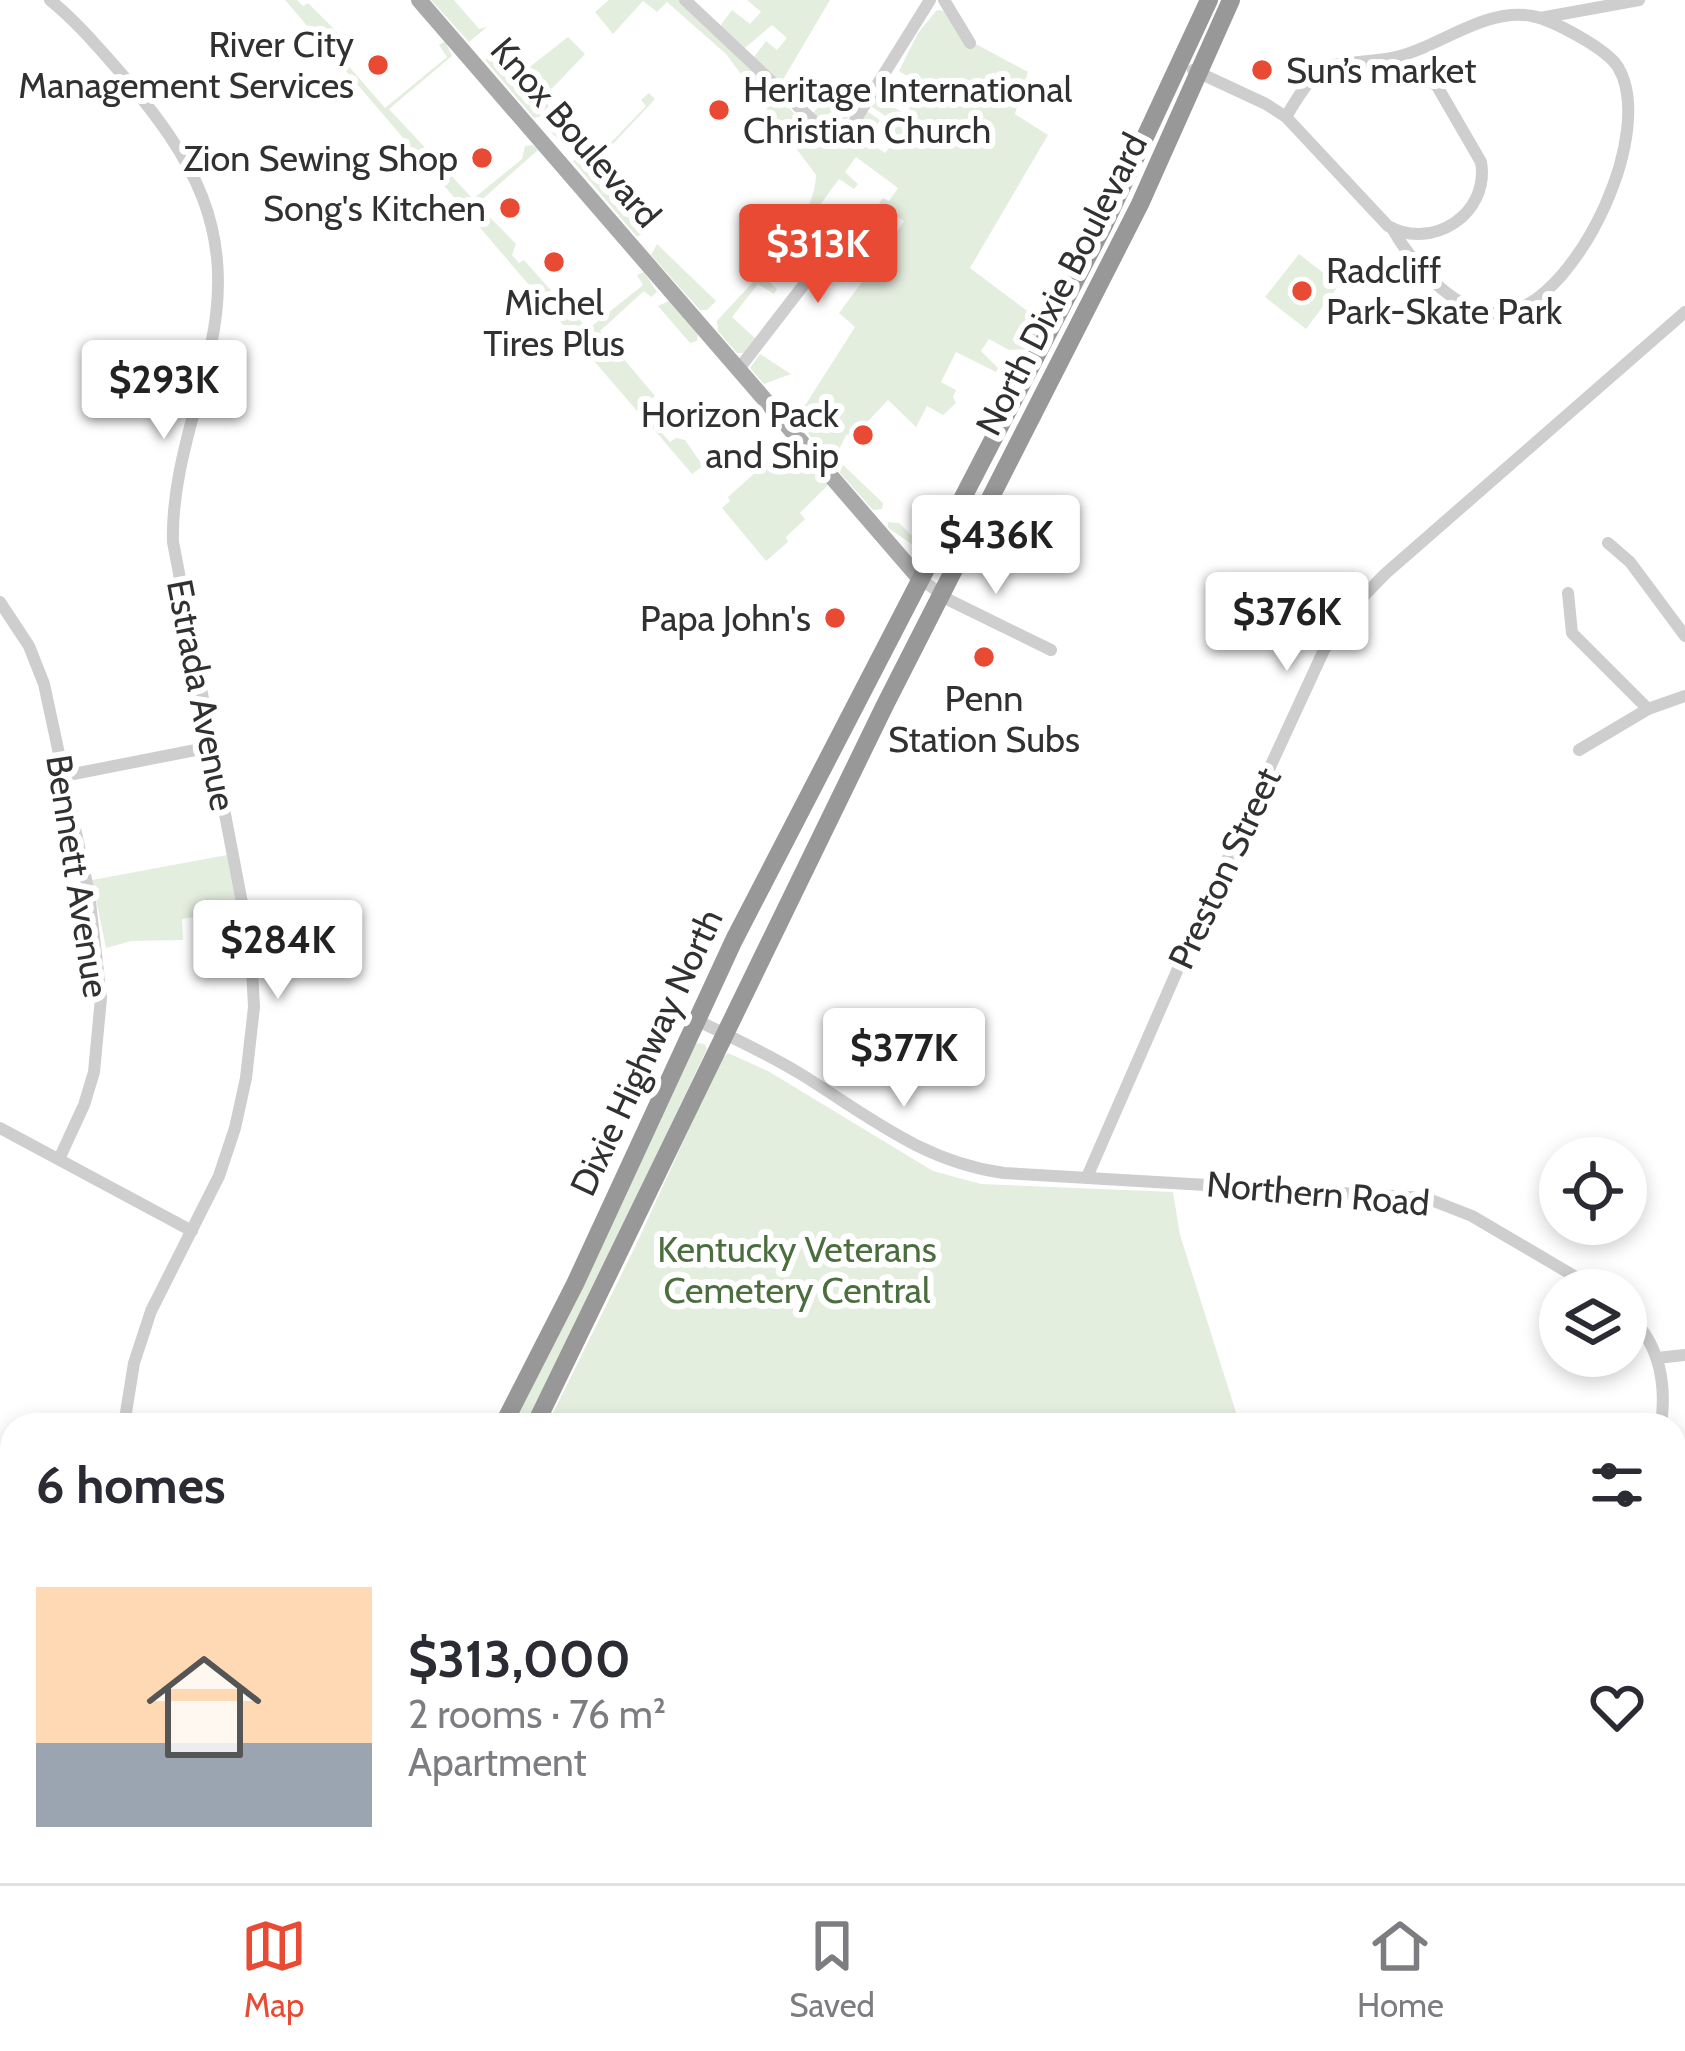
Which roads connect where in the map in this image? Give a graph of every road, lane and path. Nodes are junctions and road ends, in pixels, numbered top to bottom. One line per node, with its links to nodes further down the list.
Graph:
1 (50, 0): 29 (street, Estrada Avenue)
2 (419, 0): 17 (main road, Knox Boulevard)
3 (685, 0): 4 (street)
4 (930, 0)
5 (944, 0): 10 (street)
6 (1210, 0): 12 (highway, North Dixie Boulevard)
7 (1231, 0): 12 (highway, North Dixie Boulevard)
8 (1639, 0): 9 (street)
9 (1539, 18): 11 (street); 15 (street)
10 (970, 43)
11 (1392, 58): 13 (street); 15 (street)
12 (1190, 69): 13 (street); 19 (highway, North Dixie Boulevard); 21 (highway, North Dixie Boulevard)
13 (1286, 117): 15 (street)
14 (860, 212): 17 (street)
15 (1392, 228)
16 (1685, 312): 36 (street, Preston Street)
17 (738, 370): 19 (main road, Knox Boulevard)
18 (1608, 543): 23 (street)
19 (919, 578): 21 (street); 26 (highway, North Dixie Boulevard)
20 (1568, 593): 27 (street)
21 (940, 595): 24 (street); 28 (highway, North Dixie Boulevard)
22 (0, 602): 31 (street, Bennett Avenue)
23 (1685, 636)
24 (1051, 650)
25 (1685, 696): 27 (street)
26 (852, 709): 32 (highway, Dixie Highway North)
27 (1648, 709): 30 (street)
28 (876, 722): 33 (highway, Dixie Highway North)
29 (211, 747): 31 (street); 37 (street, Estrada Avenue)
30 (1579, 750)
31 (63, 776): 35 (street, Bennett Avenue)
32 (696, 1020): 33 (street); 43 (highway, Dixie Highway North)
33 (724, 1034): 36 (street); 44 (highway, Dixie Highway North)
34 (0, 1128): 35 (street)
35 (60, 1156): 37 (street)
36 (1087, 1177): 38 (street, Northern Road)
37 (192, 1231): 42 (street, Estrada Avenue)
38 (1562, 1269)
39 (1647, 1337): 41 (street)
40 (1685, 1354): 41 (street)
41 (1657, 1358): 45 (street)
42 (126, 1413)
43 (509, 1413)
44 (541, 1413)
45 (1662, 1413)

